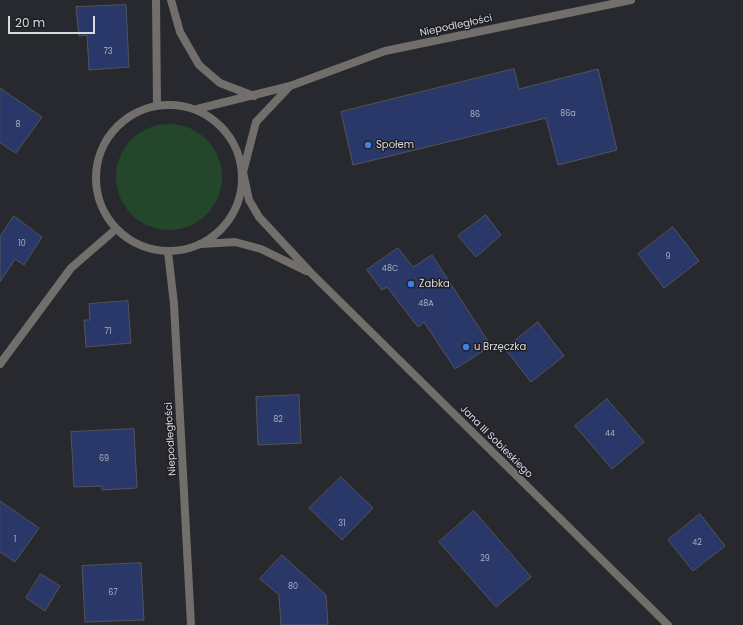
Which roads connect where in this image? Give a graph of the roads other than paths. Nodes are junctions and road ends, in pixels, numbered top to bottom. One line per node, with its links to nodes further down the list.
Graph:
1 (156, 0): 6 (street)
2 (171, 0): 5 (street)
3 (631, 0): 4 (street, Niepodległości)
4 (290, 86): 5 (street, Niepodległości); 8 (street, Niepodległości)
5 (254, 96): 7 (street, Niepodległości)
6 (157, 104): 7 (street); 9 (street)
7 (197, 109): 8 (street, Jana III Sobieskiego)
8 (243, 172): 10 (street, Niepodległości); 12 (street, Jana III Sobieskiego)
9 (116, 229): 11 (street); 13 (street)
10 (201, 244): 11 (street); 12 (street, Jana III Sobieskiego)
11 (168, 252): 14 (street, Niepodległości)
12 (311, 273): 15 (street, Jana III Sobieskiego)
13 (0, 364)
14 (191, 625)
15 (668, 625)

